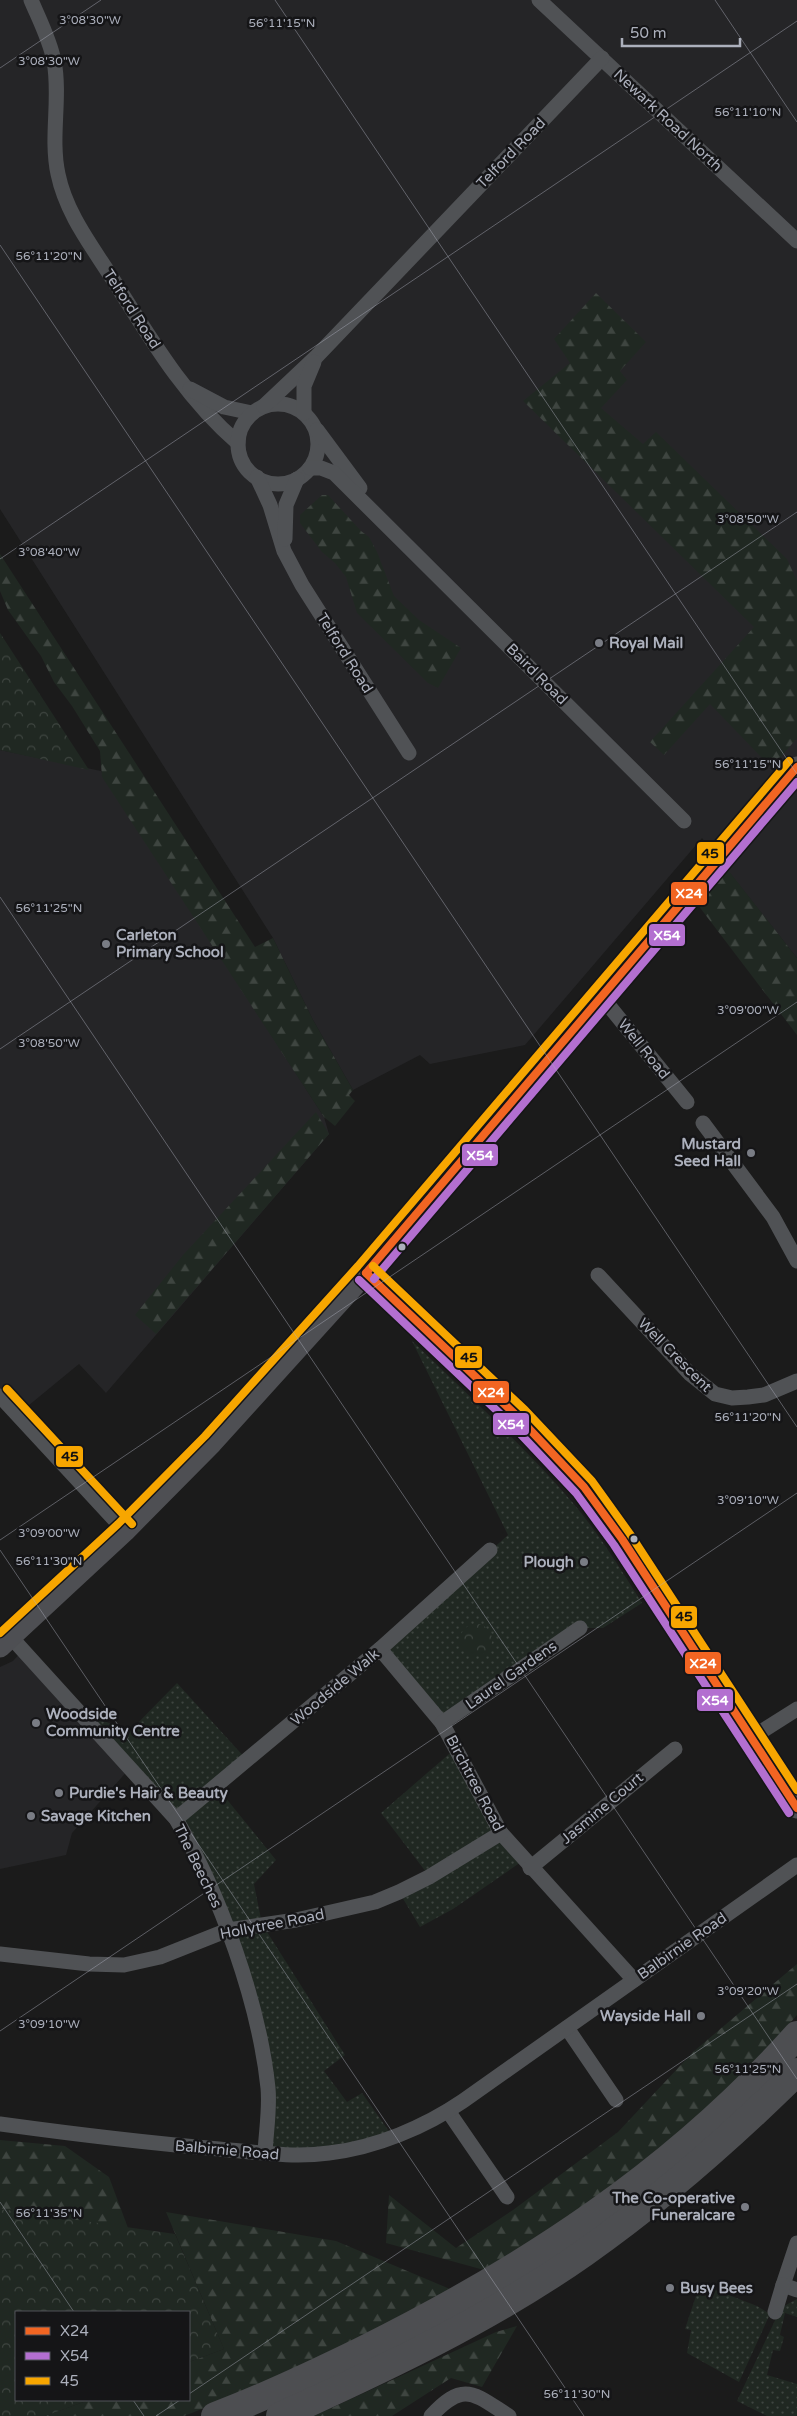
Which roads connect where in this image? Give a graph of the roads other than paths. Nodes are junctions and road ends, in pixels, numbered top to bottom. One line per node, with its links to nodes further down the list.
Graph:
1 (31, 0): 6 (street, Telford Road)
2 (539, 0): 3 (street, Newark Road North)
3 (602, 58): 4 (street, Newark Road North); 5 (street, Telford Road)
4 (797, 241)
5 (317, 356): 7 (street, Telford Road); 8 (street, Telford Road)
6 (184, 386): 7 (street, Telford Road); 10 (street, Telford Road)
7 (258, 410): 8 (street); 10 (street)
8 (304, 413): 9 (street)
9 (314, 427): 11 (street); 14 (street, Baird Road)
10 (238, 443): 12 (street)
11 (310, 468): 13 (street); 14 (street, Baird Road)
12 (257, 478): 13 (street); 15 (street, Telford Road)
13 (297, 479): 15 (street)
14 (390, 528): 18 (street, Baird Road)
15 (284, 551): 16 (street, Telford Road)
16 (409, 753)
17 (797, 767): 19 (street)
18 (684, 821)
19 (601, 996): 20 (street, Well Road); 23 (street)
20 (687, 1102)
21 (703, 1123): 22 (street)
22 (797, 1259)
23 (366, 1272): 27 (street); 34 (street)
24 (598, 1275): 25 (street, Well Crescent)
25 (797, 1381)
26 (0, 1396): 27 (street)
27 (125, 1531): 30 (street)
28 (490, 1550): 31 (street, Woodside Walk)
29 (580, 1628): 33 (street, Laurel Gardens)
30 (5, 1641): 37 (street, The Beeches)
31 (380, 1650): 33 (street, Birchtree Road); 37 (street, Woodside Walk)
32 (797, 1709): 34 (street)
33 (442, 1723): 38 (street, Birchtree Road)
34 (751, 1738): 36 (street)
35 (676, 1749): 40 (street, Jasmine Court)
36 (797, 1808)
37 (176, 1819): 41 (street, The Beeches)
38 (501, 1833): 40 (street, Birchtree Road); 41 (street, Hollytree Road)
39 (797, 1865): 43 (street, Balbirnie Road)
40 (530, 1868): 43 (street, Birchtree Road)
41 (228, 1930): 42 (street, Hollytree Road); 50 (street, The Beeches)
42 (0, 1954)
43 (634, 1980): 44 (street, Balbirnie Road)
44 (567, 2028): 47 (street); 48 (street, Balbirnie Road)
45 (797, 2036): 53 (highway)
46 (797, 2072): 53 (highway)
47 (616, 2100)
48 (448, 2111): 50 (street, Balbirnie Road); 51 (street)
49 (0, 2124): 50 (street, Balbirnie Road)
50 (265, 2153)
51 (507, 2197)
52 (797, 2243): 54 (street)
53 (515, 2282): 56 (highway)
54 (790, 2287): 55 (street)
55 (775, 2312)
56 (425, 2334): 57 (highway); 58 (highway)
57 (215, 2416)
58 (280, 2416)
59 (431, 2416): 60 (street)
60 (509, 2416)

